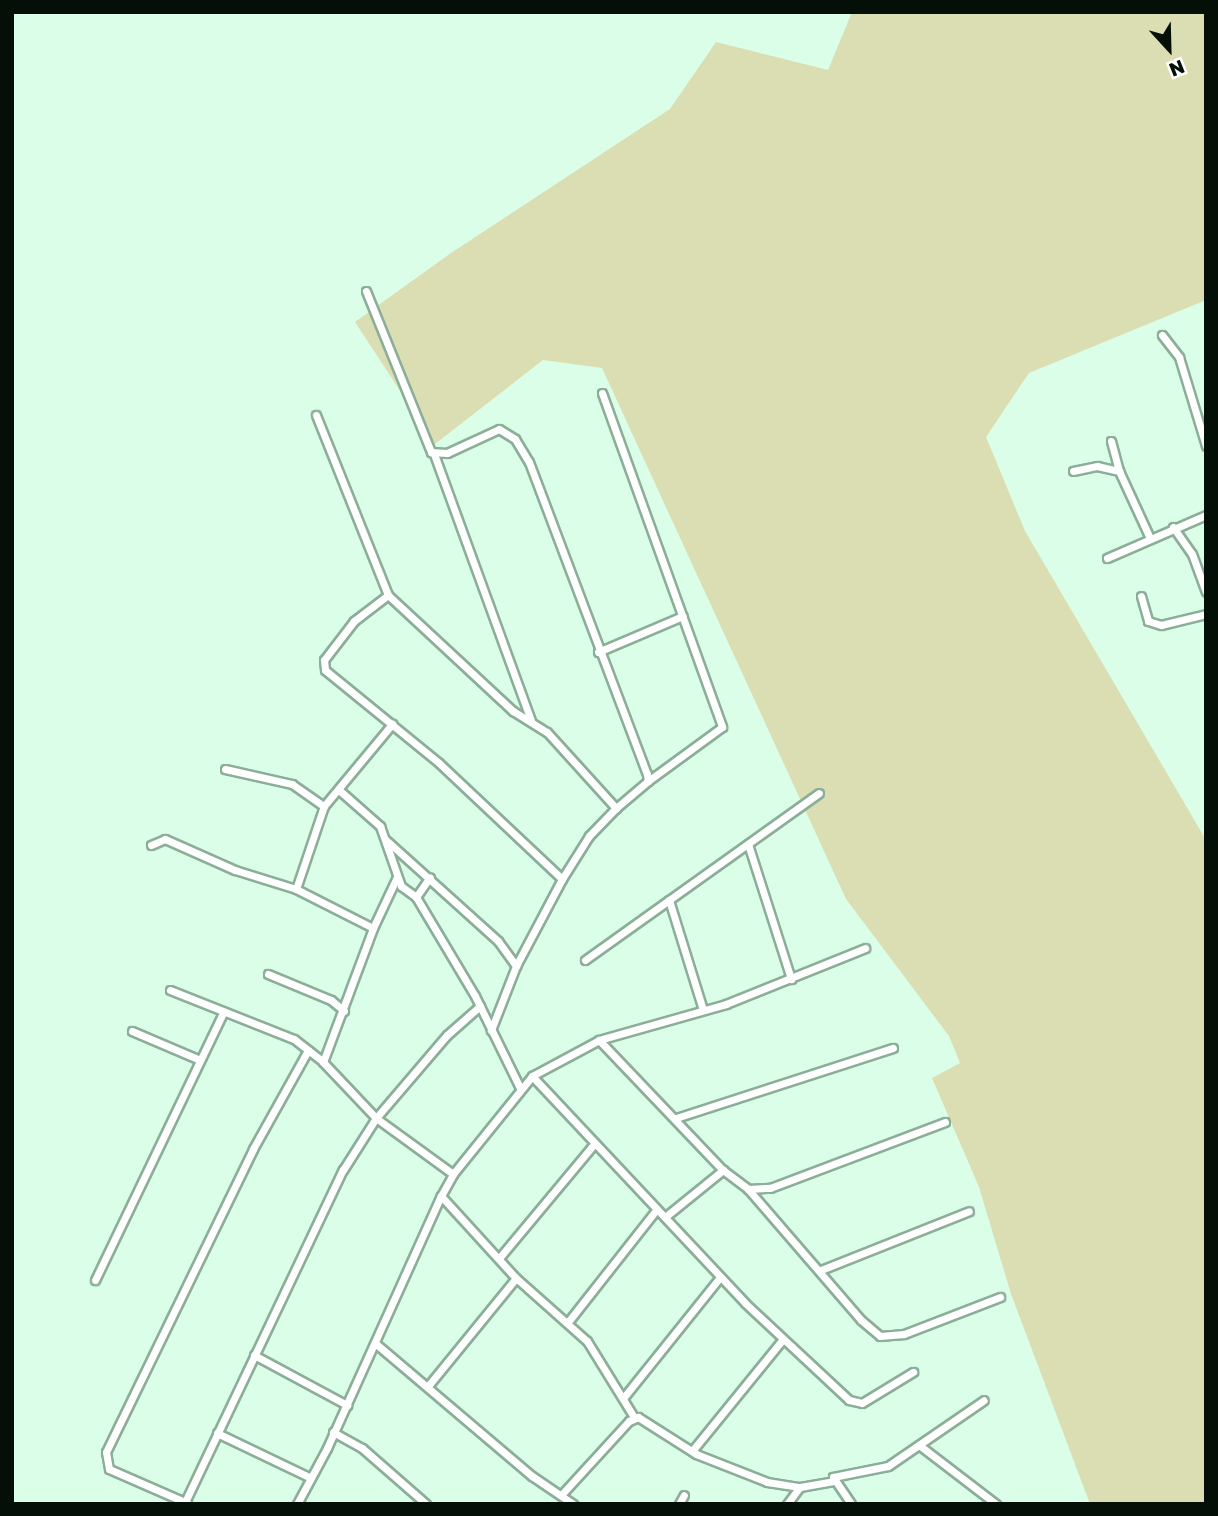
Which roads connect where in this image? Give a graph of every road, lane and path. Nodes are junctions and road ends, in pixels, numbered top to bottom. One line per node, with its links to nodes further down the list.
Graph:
1 (366, 290): 7 (street)
2 (1162, 335): 6 (street)
3 (602, 393): 18 (street)
4 (316, 415): 15 (street)
5 (1111, 441): 9 (street)
6 (1206, 446)
7 (434, 454): 19 (street); 20 (street)
8 (1073, 471): 9 (street)
9 (1119, 471): 12 (street)
10 (1206, 515): 11 (street)
11 (1173, 527): 12 (street); 14 (street)
12 (1150, 538): 13 (street)
13 (1107, 558)
14 (1206, 592)
15 (387, 595): 20 (street); 21 (street)
16 (1141, 596): 17 (street)
17 (1206, 614)
18 (683, 616): 19 (street); 23 (street)
19 (598, 652): 23 (street)
20 (531, 722): 27 (street)
21 (392, 724): 24 (street); 33 (street)
22 (225, 769): 26 (street)
23 (648, 781): 27 (street)
24 (339, 790): 26 (street); 28 (street)
25 (819, 793): 29 (street)
26 (324, 806): 34 (street)
27 (616, 808): 33 (street)
28 (386, 840): 31 (street); 32 (street)
29 (748, 844): 36 (street); 42 (street)
30 (151, 845): 34 (street)
31 (397, 877): 35 (street); 37 (street)
32 (430, 877): 35 (street); 40 (street)
33 (562, 880): 40 (street)
34 (296, 889): 37 (street)
35 (416, 897): 44 (street)
36 (669, 900): 39 (street); 45 (street)
37 (373, 928): 46 (street)
38 (865, 948): 42 (street)
39 (585, 960)
40 (516, 966): 48 (street)
41 (268, 974): 46 (street)
42 (791, 979): 45 (street)
43 (170, 990): 47 (street)
44 (480, 1006): 48 (street); 57 (street)
45 (703, 1010): 50 (street)
46 (344, 1011): 54 (street)
47 (223, 1013): 52 (street); 53 (street)
48 (491, 1030): 56 (street)
49 (132, 1031): 53 (street)
50 (599, 1040): 55 (street); 58 (street)
51 (893, 1048): 58 (street)
52 (307, 1050): 54 (street); 93 (street)
53 (200, 1060): 72 (street)
54 (323, 1062): 57 (street)
55 (532, 1076): 56 (street); 60 (street)
56 (520, 1088): 62 (street)
57 (376, 1118): 62 (street); 77 (street)
58 (676, 1118): 61 (street)
59 (945, 1122): 63 (street)
60 (595, 1143): 65 (street); 68 (street)
61 (723, 1170): 63 (street); 67 (street)
62 (453, 1174): 64 (street)
63 (748, 1189): 69 (street)
64 (441, 1196): 68 (street); 76 (street)
65 (656, 1210): 67 (street); 74 (street)
66 (969, 1211): 69 (street)
67 (664, 1217): 70 (street)
68 (500, 1257): 71 (street)
69 (821, 1270): 73 (street)
70 (720, 1277): 75 (street); 80 (street)
71 (516, 1278): 74 (street); 79 (street)
72 (95, 1280)
73 (1000, 1297)
74 (568, 1322): 80 (street)
75 (783, 1339): 78 (street); 87 (street)
76 (375, 1343): 79 (street); 82 (street)
77 (254, 1355): 82 (street); 85 (street)
78 (913, 1372)
79 (428, 1386): 91 (street)
80 (624, 1397): 83 (street)
81 (984, 1400): 86 (street)
82 (347, 1405): 84 (street)
83 (634, 1418): 87 (street); 91 (street)
84 (333, 1432): 89 (street); 95 (street)
85 (217, 1433): 89 (street); 93 (street)
86 (919, 1445): 88 (street); 100 (street)
87 (692, 1451): 90 (street)
88 (833, 1477): 90 (street); 99 (street)
89 (310, 1478): 94 (street)
90 (800, 1487): 98 (street)
91 (562, 1494): 96 (street)
92 (684, 1495): 97 (street)
93 (186, 1503)
94 (297, 1504)
95 (426, 1504)
96 (573, 1504)
97 (679, 1504)
98 (787, 1504)
99 (851, 1504)
100 (996, 1504)

